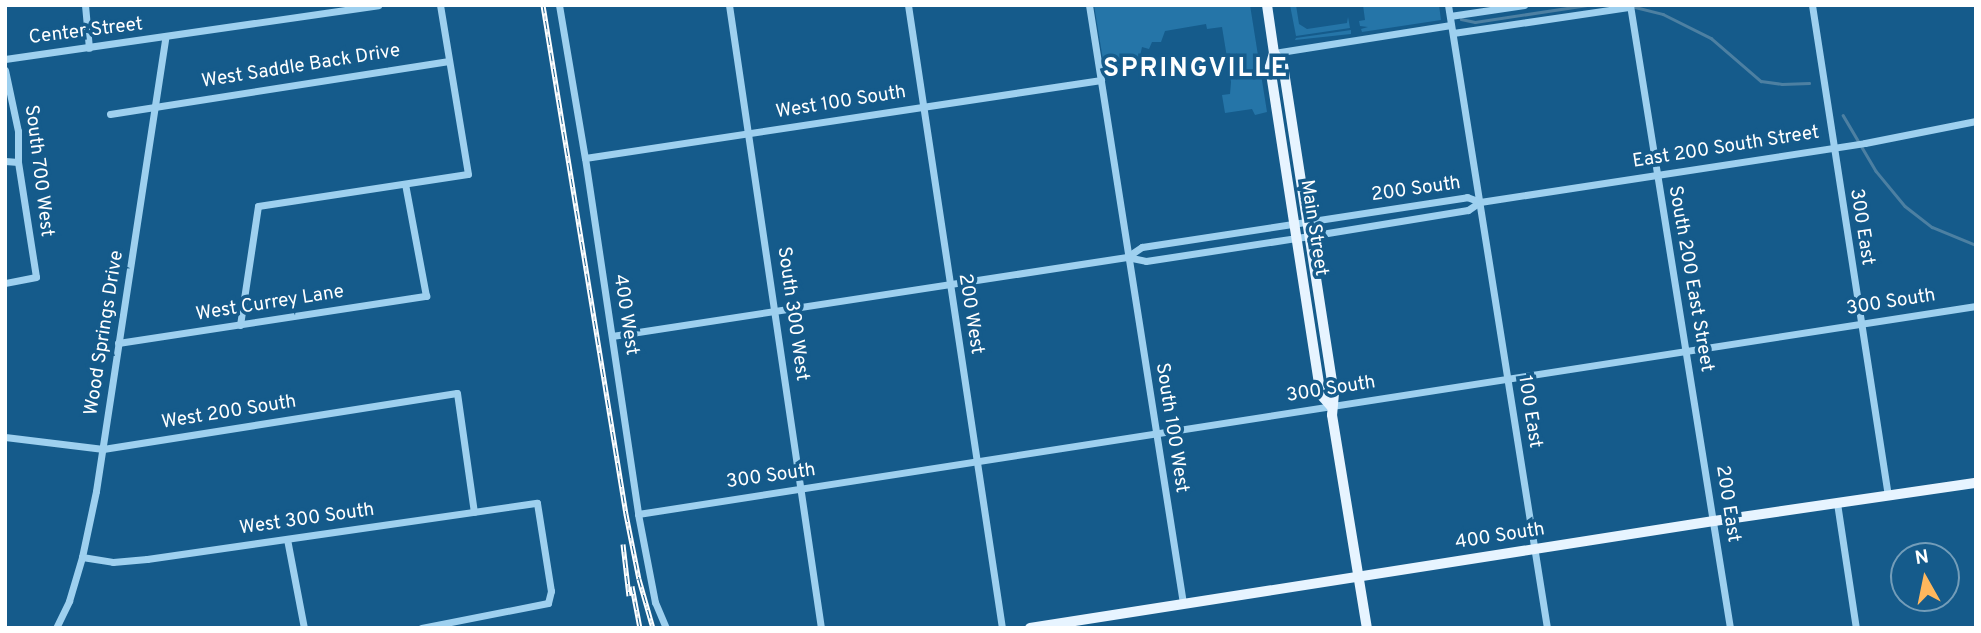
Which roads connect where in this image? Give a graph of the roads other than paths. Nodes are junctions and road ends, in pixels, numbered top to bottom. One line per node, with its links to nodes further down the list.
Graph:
1 (85, 5): 17 (street)
2 (378, 5): 13 (street, Center Street)
3 (440, 5): 20 (street)
4 (559, 5): 29 (street, 400 West)
5 (729, 5): 27 (street, South 300 West)
6 (908, 5): 24 (street, 200 West)
7 (1089, 5): 22 (street, South 100 West)
8 (1267, 5): 18 (main road, Main Street)
9 (1448, 5): 14 (street, 100 East)
10 (1524, 5): 14 (street)
11 (1812, 5): 28 (street, 300 East)
12 (1630, 6): 15 (street); 32 (street, South 200 East Street)
13 (331, 9): 16 (street, Center Street)
14 (1450, 16): 15 (street, 100 East)
15 (1452, 29): 18 (street); 34 (street, 100 East)
16 (165, 38): 17 (street, Center Street); 23 (street, Wood Springs Drive)
17 (89, 48): 19 (street, Center Street)
18 (1274, 53): 35 (main road, Main Street); 36 (main road, Main Street)
19 (5, 59)
20 (449, 61): 23 (street, West Saddle Back Drive); 33 (street)
21 (5, 70): 31 (street, South 700 West)
22 (1101, 80): 24 (street, West 100 South); 39 (street, South 100 West)
23 (157, 105): 25 (street, West Saddle Back Drive); 47 (street, Wood Springs Drive)
24 (924, 107): 27 (street, West 100 South); 41 (street, 200 West)
25 (110, 114)
26 (1976, 121): 28 (street, East 200 South Street)
27 (749, 134): 29 (street, West 100 South); 43 (street, South 300 West)
28 (1833, 147): 32 (street, East 200 South Street); 44 (street, 300 East)
29 (585, 158): 46 (street, 400 West)
30 (5, 161): 31 (street)
31 (18, 162): 40 (street, South 700 West)
32 (1656, 176): 34 (street, East 200 South Street); 48 (street, South 200 East Street)
33 (405, 184): 45 (street); 45 (street, West Currey Lane)
34 (1480, 202): 35 (street, 200 South); 37 (street, 200 South); 49 (street, 100 East)
35 (1308, 222): 36 (street, 200 South); 37 (main road, Main Street)
36 (1295, 224): 38 (main road, Main Street); 39 (street, 200 South)
37 (1310, 236): 38 (street, 200 South); 50 (main road, Main Street)
38 (1297, 239): 39 (street, 200 South); 50 (main road, Main Street)
39 (1127, 257): 41 (street); 51 (street, South 100 West)
40 (5, 283)
41 (950, 284): 43 (street); 55 (street, 200 West)
42 (1976, 306): 44 (street, 300 South)
43 (776, 311): 46 (street); 57 (street, South 300 West)
44 (1861, 324): 48 (street, 300 South); 58 (street, 300 East)
45 (240, 325): 47 (street, West Currey Lane)
46 (612, 336): 61 (street, 400 West)
47 (118, 343): 54 (street, Wood Springs Drive)
48 (1687, 351): 49 (street, 300 South); 52 (street, South 200 East Street)
49 (1508, 379): 50 (street, 300 South); 64 (street, 100 East)
50 (1331, 406): 51 (street, 300 South); 66 (main road, Main Street)
51 (1157, 433): 55 (street, 300 South); 67 (street, South 100 West)
52 (1700, 433): 62 (street, 200 East)
53 (5, 437): 54 (street, West 200 South)
54 (103, 449): 60 (street, West 200 South); 65 (street, Wood Springs Drive)
55 (977, 462): 57 (street, 300 South); 74 (street, 200 West)
56 (1976, 483): 58 (main road, 400 South)
57 (802, 489): 61 (street, 300 South); 73 (street, South 300 West)
58 (1888, 495): 59 (main road, 400 South)
59 (1837, 503): 62 (main road, 400 South); 79 (street)
60 (474, 512): 63 (street, West 300 South); 71 (street, West 300 South)
61 (638, 514): 72 (street, 400 West)
62 (1714, 521): 64 (main road, 400 South); 78 (street, 200 East)
63 (288, 539): 65 (street, West 300 South); 70 (street)
64 (1534, 549): 66 (main road, 400 South); 77 (street, 100 East)
65 (82, 557): 69 (street, Wood Springs Drive)
66 (1360, 577): 67 (main road, 400 South); 76 (main road, Main Street)
67 (1183, 603): 68 (main road, 400 South)
68 (1056, 626): 75 (main road, 400 South)
69 (56, 628)
70 (304, 628)
71 (421, 628)
72 (666, 628)
73 (821, 628)
74 (1002, 628)
75 (1030, 628)
76 (1367, 628)
77 (1548, 628)
78 (1730, 628)
79 (1856, 628)

